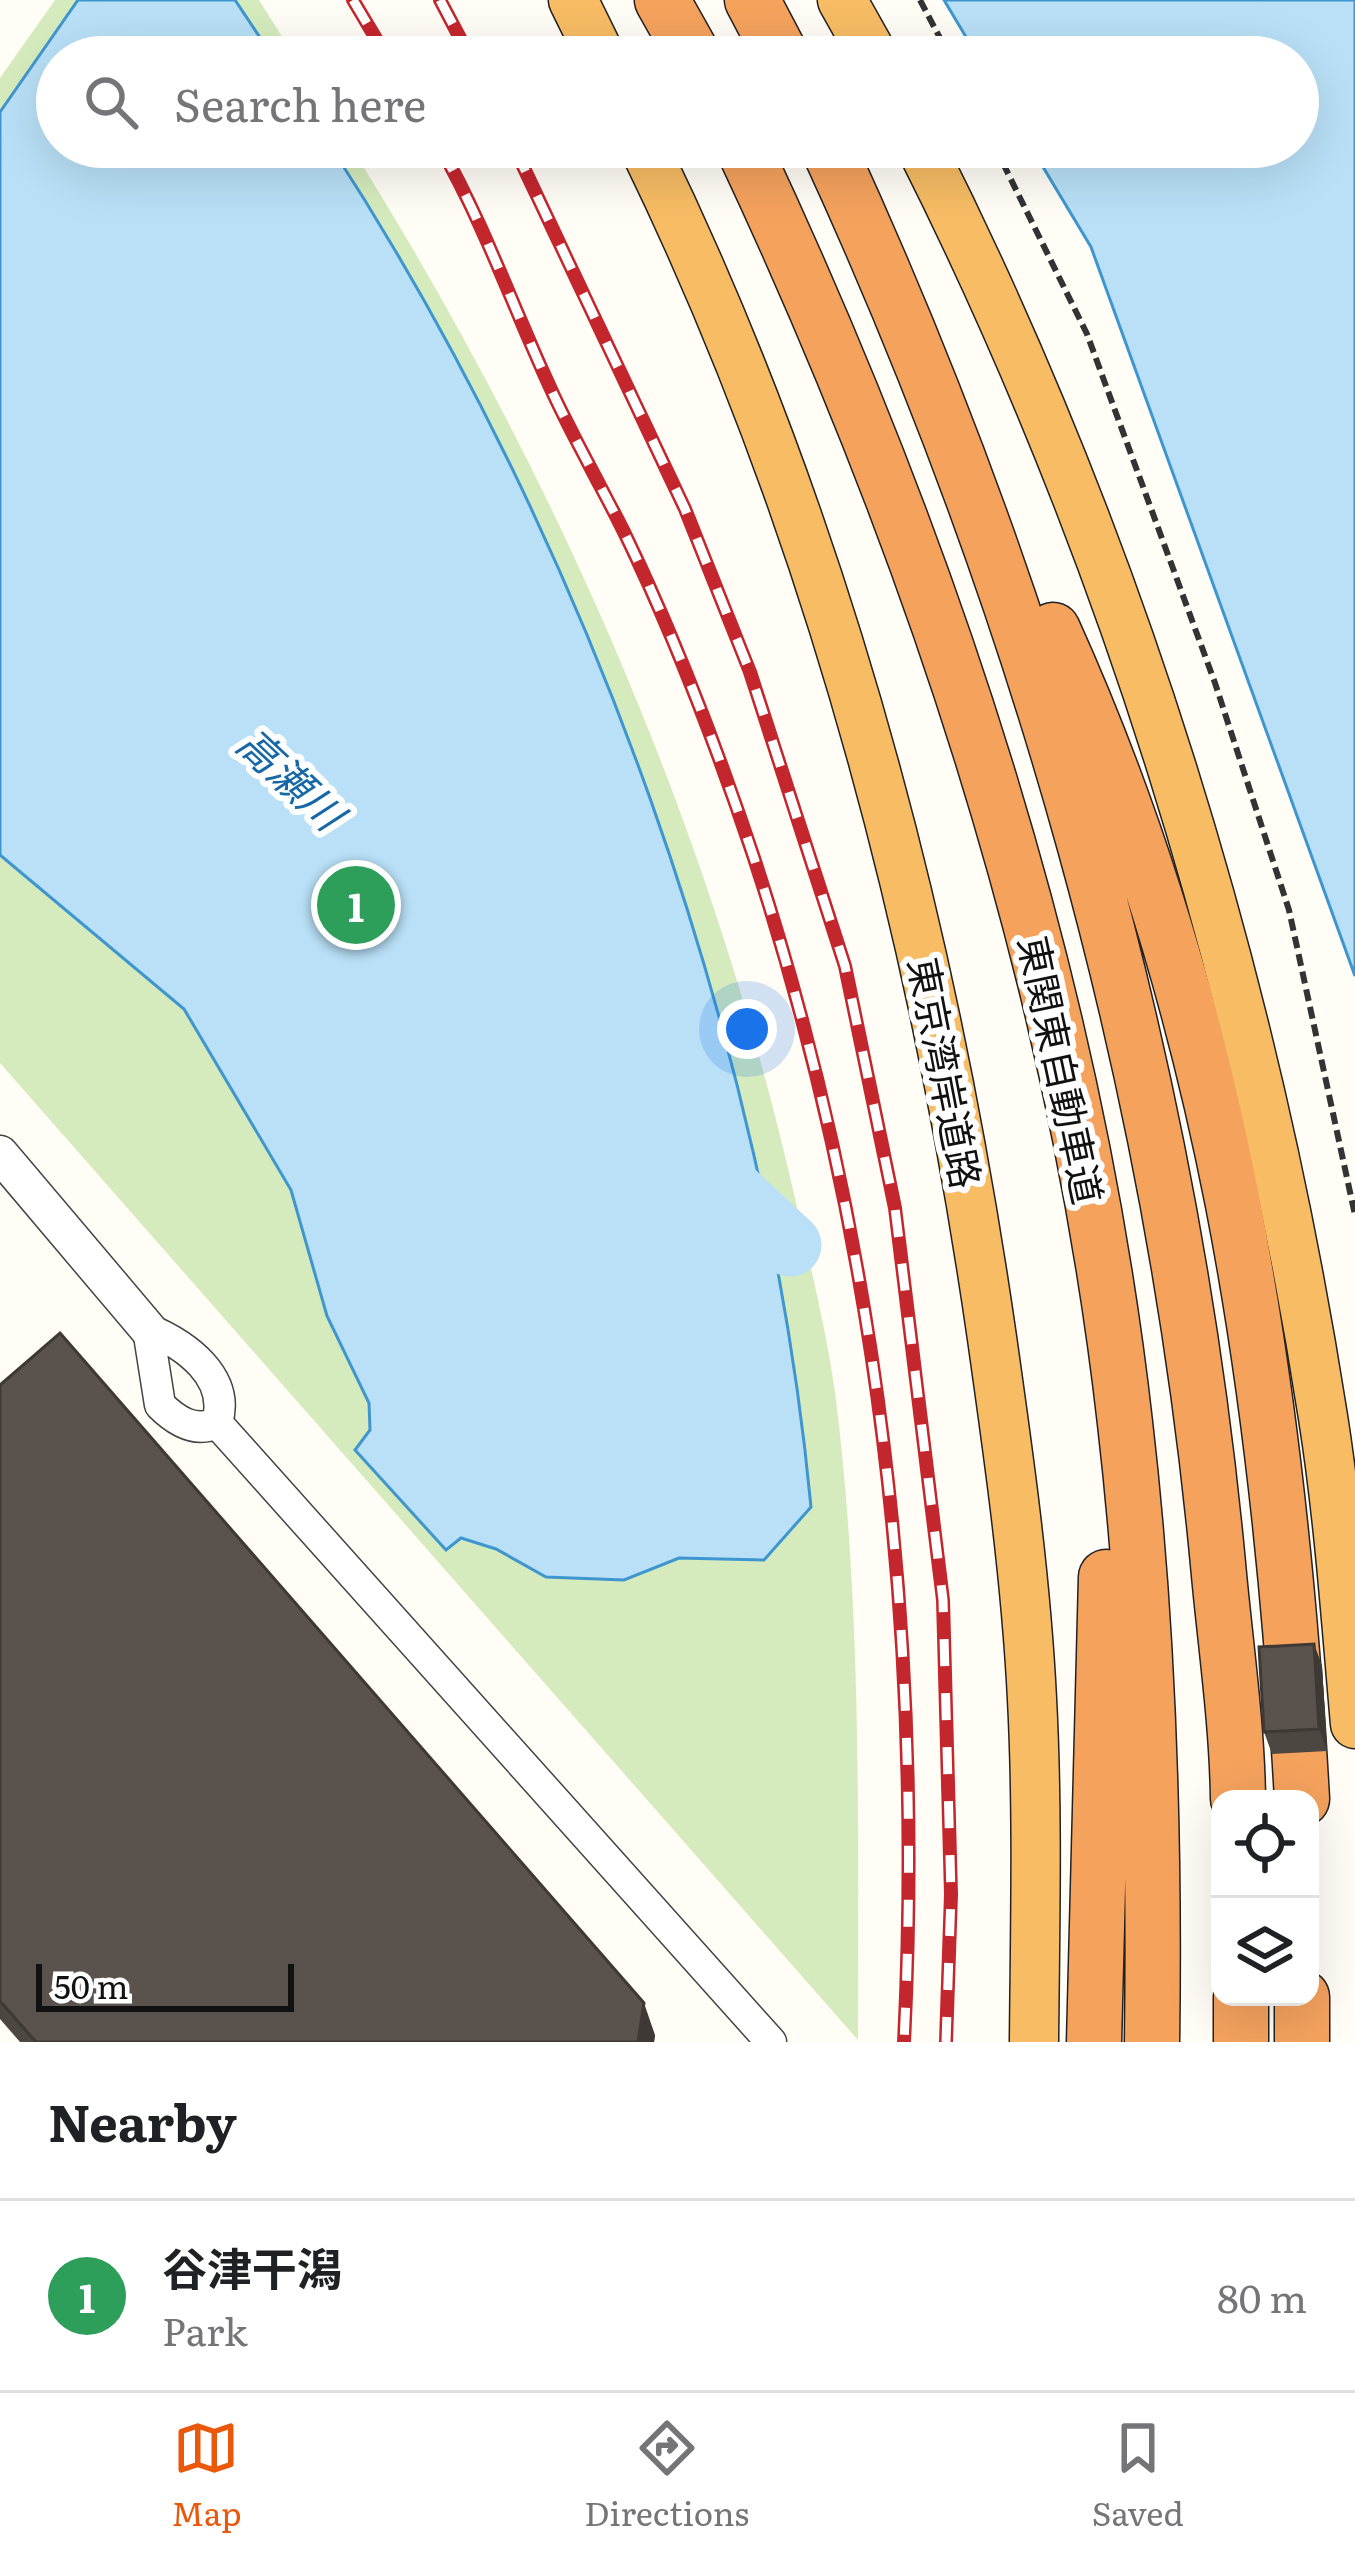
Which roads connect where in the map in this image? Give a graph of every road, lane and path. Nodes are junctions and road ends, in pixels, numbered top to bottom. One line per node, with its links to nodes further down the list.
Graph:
1 (573, 0): 6 (highway)
2 (662, 0): 7 (highway)
3 (752, 0): 8 (highway)
4 (842, 0): 9 (highway)
5 (920, 0): 10 (path)
6 (591, 36)
7 (682, 36)
8 (771, 36)
9 (862, 36)
10 (939, 36)
11 (654, 168): 28 (highway, 東京湾岸道路)
12 (752, 168): 17 (highway, 東関東自動車道)
13 (837, 168): 16 (highway, 東関東自動車道)
14 (931, 168): 22 (highway)
15 (1005, 168): 19 (path)
16 (919, 350): 23 (highway, 東関東自動車道); 24 (highway)
17 (1042, 1004): 29 (highway); 30 (highway, 東関東自動車道)
18 (0, 1154): 20 (street)
19 (1355, 1215)
20 (148, 1329): 21 (street); 21 (street)
21 (217, 1423): 27 (street)
22 (1355, 1724)
23 (1237, 1790)
24 (1301, 1790)
25 (1241, 2006): 31 (highway)
26 (1302, 2006): 32 (highway)
27 (771, 2042)
28 (1034, 2042)
29 (1094, 2042)
30 (1152, 2042)
31 (1241, 2042)
32 (1302, 2042)

